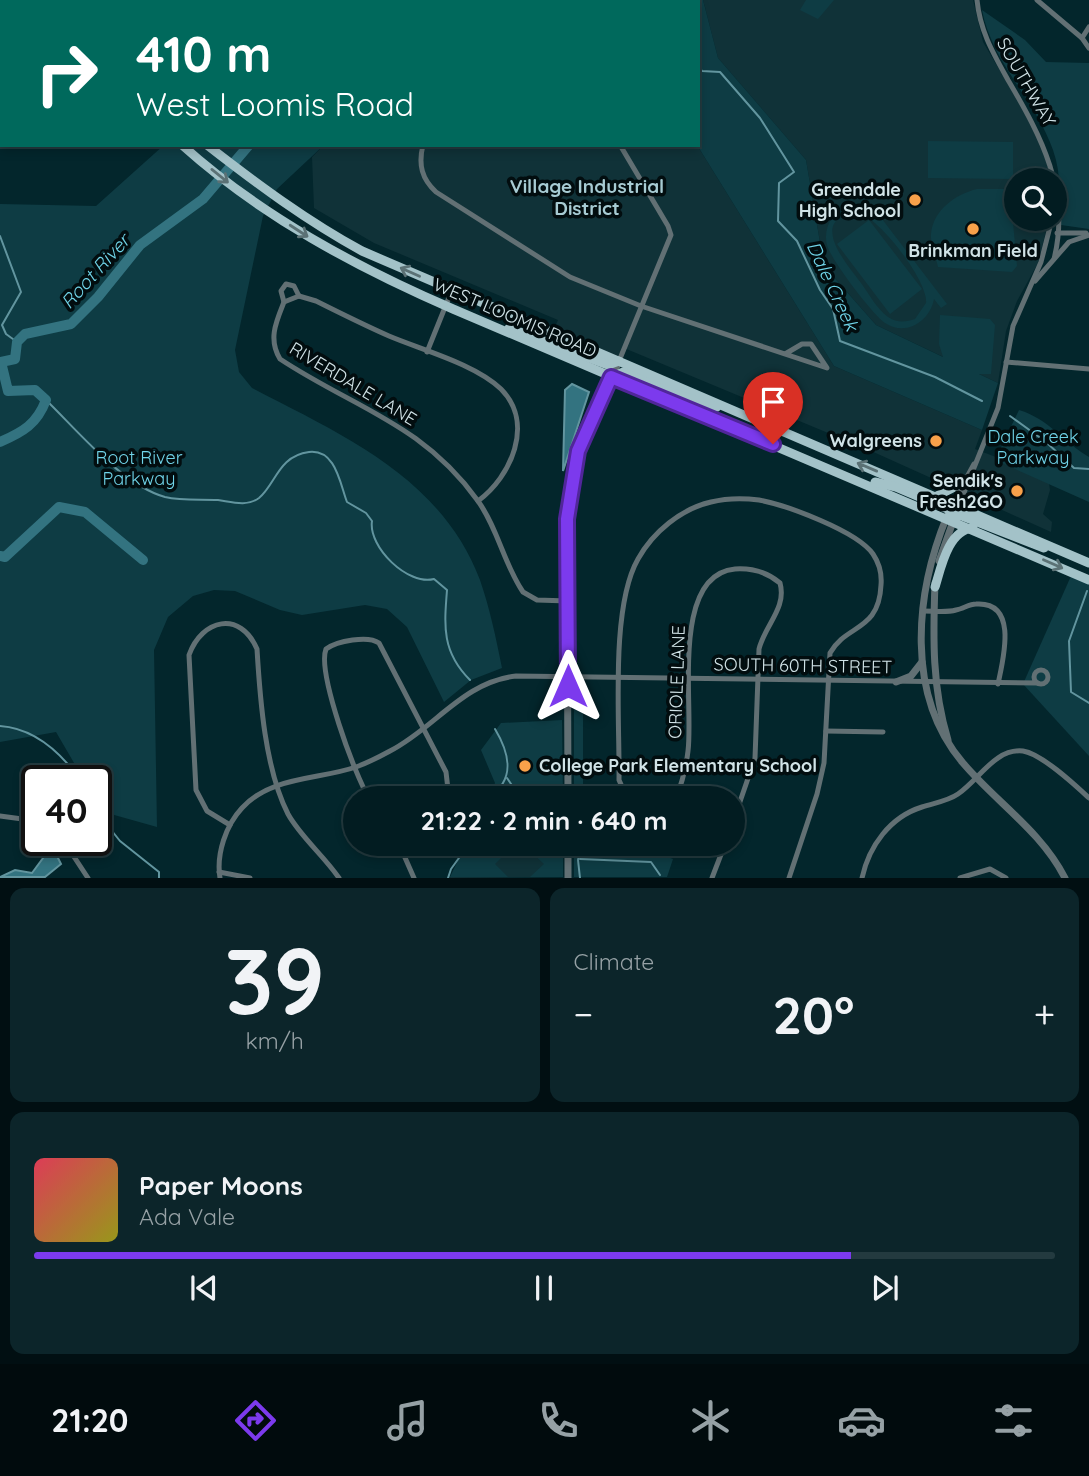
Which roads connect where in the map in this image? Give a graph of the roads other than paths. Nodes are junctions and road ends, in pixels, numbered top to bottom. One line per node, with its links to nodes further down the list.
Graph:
1 (977, 0): 10 (street, SOUTHWAY)
2 (1037, 0): 4 (street)
3 (1089, 27): 4 (street)
4 (1082, 37): 5 (street)
5 (1089, 48)
6 (188, 147): 19 (main road, WEST LOOMIS ROAD, one-way to 19)
7 (209, 147): 15 (main road, WEST LOOMIS ROAD, one-way to 7)
8 (423, 147): 18 (street)
9 (621, 147): 18 (street)
10 (1051, 168)
11 (1054, 233): 12 (street); 13 (street, SOUTHWAY); 14 (street, SOUTHWAY)
12 (1089, 234): 13 (street, SOUTHWAY)
13 (1054, 259): 14 (street, SOUTHWAY)
14 (1033, 284): 24 (street, SOUTHWAY)
15 (452, 290): 19 (street); 23 (main road, WEST LOOMIS ROAD)
16 (299, 296): 17 (street); 17 (street); 21 (street)
17 (284, 302): 31 (street, RIVERDALE LANE)
18 (641, 306): 22 (street); 23 (street)
19 (447, 307): 20 (main road, WEST LOOMIS ROAD); 21 (street)
20 (480, 321): 23 (main road); 26 (main road, WEST LOOMIS ROAD)
21 (427, 352): 31 (street)
22 (785, 354): 22 (street)
23 (618, 360): 26 (street); 27 (main road, WEST LOOMIS ROAD)
24 (1006, 362): 25 (street); 28 (street, SOUTHWAY)
25 (1089, 369)
26 (611, 377): 27 (main road); 32 (main road, WEST LOOMIS ROAD); 37 (street)
27 (739, 412): 30 (main road, WEST LOOMIS ROAD, one-way to 27)
28 (977, 459): 29 (street, SOUTHWAY); 32 (street, SOUTHWAY)
29 (962, 483): 30 (main road); 32 (street, SOUTHWAY)
30 (937, 496): 32 (main road, WEST LOOMIS ROAD)
31 (478, 501): 37 (street, RIVERDALE LANE)
32 (953, 512): 33 (main road, WEST LOOMIS ROAD); 34 (main road); 36 (street); 38 (street)
33 (973, 528): 35 (main road, WEST LOOMIS ROAD, one-way to 35); 36 (main road)
34 (1089, 563)
35 (1089, 580)
36 (935, 587): 39 (street)
37 (568, 601): 41 (street)
38 (923, 611): 39 (street); 40 (street)
39 (933, 611): 48 (street); 50 (street)
40 (923, 659): 46 (street); 47 (street)
41 (568, 676): 42 (street, SOUTH 60TH STREET); 51 (street, SOUTH 60TH STREET); 60 (street)
42 (620, 677): 43 (street, SOUTH 60TH STREET); 45 (street); 61 (street)
43 (690, 678): 44 (street, SOUTH 60TH STREET); 44 (street, ORIOLE LANE); 62 (street, ORIOLE LANE)
44 (758, 679): 45 (street, SOUTH 60TH STREET); 63 (street)
45 (828, 680): 46 (street, SOUTH 60TH STREET); 52 (street)
46 (896, 682): 47 (street, SOUTH 60TH STREET)
47 (925, 682): 48 (street, SOUTH 60TH STREET); 54 (street)
48 (936, 682): 50 (street, SOUTH 60TH STREET); 54 (street)
49 (1038, 683): 50 (street, SOUTH 60TH STREET)
50 (998, 684)
51 (422, 731): 55 (street, SOUTH 60TH STREET); 55 (street); 59 (street)
52 (826, 731): 53 (street); 79 (street)
53 (883, 732)
54 (951, 748): 56 (street)
55 (355, 767): 57 (street, SOUTH 60TH STREET); 58 (street)
56 (977, 778): 64 (street); 80 (street); 83 (street)
57 (279, 785): 67 (street, SOUTH 60TH STREET); 67 (street); 75 (street)
58 (364, 786)
59 (448, 786)
60 (568, 786)
61 (622, 786)
62 (679, 786)
63 (745, 787)
64 (1089, 798)
65 (0, 816): 66 (street)
66 (21, 819)
67 (230, 825): 72 (street)
68 (74, 856): 73 (street)
69 (406, 856): 76 (street)
70 (568, 856): 77 (street)
71 (720, 856): 78 (street)
72 (220, 875): 74 (street)
73 (88, 877)
74 (250, 877)
75 (339, 877)
76 (414, 877)
77 (568, 877)
78 (712, 877)
79 (789, 877)
80 (862, 877)
81 (960, 877): 82 (street)
82 (1006, 877)
83 (1065, 877)

